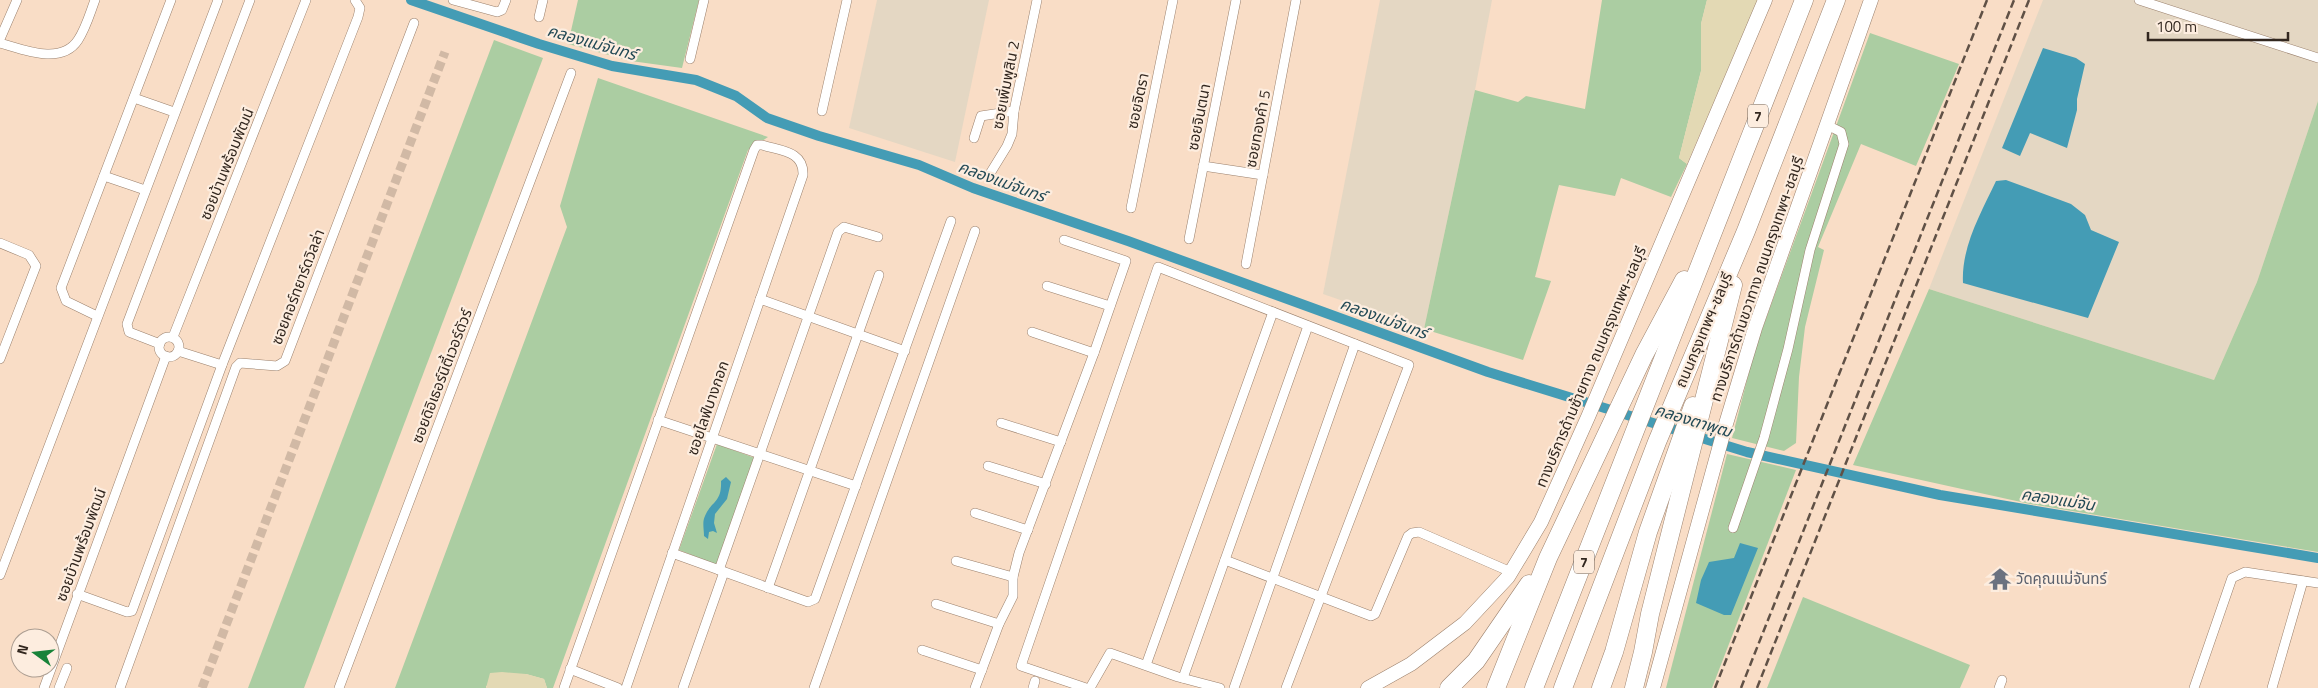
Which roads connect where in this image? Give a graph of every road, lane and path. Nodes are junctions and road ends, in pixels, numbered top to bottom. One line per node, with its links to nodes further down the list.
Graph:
1 (17, 0): 24 (street)
2 (95, 0): 24 (street)
3 (172, 0): 28 (street)
4 (218, 0): 29 (street)
5 (250, 0): 60 (street)
6 (306, 0): 59 (street, ซอยบ้านพร้อมพัฒน์)
7 (355, 0): 67 (street)
8 (453, 0): 9 (street)
9 (506, 0)
10 (543, 0): 22 (street)
11 (704, 0): 25 (street)
12 (847, 0): 30 (street)
13 (1037, 0): 31 (street, ซอยเพิ่มพูสิน 2)
14 (1173, 0): 39 (street, ซอยจิตรา)
15 (1236, 0): 34 (street, ซอยจินตนา)
16 (1296, 0): 36 (street, ซอยทองคำ 5)
17 (1765, 0): 86 (main road, ทางบริการด้านซ้ายทาง ถนนกรุงเทพฯ-ชลบุรี)
18 (1804, 0): 40 (highway, ถนนกรุงเทพฯ-ชลบุรี / 7)
19 (1836, 0): 43 (highway, ถนนกรุงเทพฯ-ชลบุรี / 7)
20 (1871, 0): 32 (main road, ทางบริการด้านขวาทาง ถนนกรุงเทพฯ-ชลบุรี)
21 (2139, 0): 26 (street)
22 (539, 17)
23 (414, 23): 106 (street, ซอยคอร์ทยาร์ดวิลล่า)
24 (0, 41)
25 (690, 58)
26 (2318, 58)
27 (571, 73): 107 (street, ซอยดิอิเธอร์นิตี้เวอร์ดัวร์)
28 (134, 98): 29 (street); 37 (street)
29 (174, 112): 38 (street)
30 (822, 112)
31 (1014, 112): 33 (street); 35 (street, ซอยเพิ่มพูสิน 2)
32 (1827, 125): 79 (street); 126 (main road, ทางบริการด้านขวาทาง ถนนกรุงเทพฯ-ชลบุรี)
33 (974, 138)
34 (1203, 166): 36 (street); 45 (street, ซอยจินตนา)
35 (991, 172)
36 (1263, 175): 48 (street, ซอยทองคำ 5)
37 (104, 176): 38 (street); 54 (street)
38 (145, 190): 54 (street)
39 (1131, 208)
40 (1720, 213): 82 (highway); 121 (highway, ถนนกรุงเทพฯ-ชลบุรี / 7)
41 (951, 221): 63 (street)
42 (975, 231): 112 (street)
43 (1746, 231): 72 (highway); 122 (highway, ถนนกรุงเทพฯ-ชลบุรี / 7)
44 (878, 237): 55 (street)
45 (1189, 239)
46 (1064, 240): 52 (street)
47 (0, 243): 66 (street)
48 (1246, 264)
49 (879, 275): 58 (street)
50 (1047, 286): 52 (street)
51 (760, 299): 55 (street); 68 (street, ซอยไลฟ์บางกอก); 70 (street, ซอยไลฟ์บางกอก)
52 (1110, 306): 64 (street)
53 (1273, 312): 56 (street); 99 (street); 114 (street)
54 (97, 316): 87 (street)
55 (809, 317): 58 (street); 73 (street)
56 (1308, 326): 61 (street); 83 (street)
57 (1032, 332): 64 (street)
58 (858, 334): 63 (street); 75 (street)
59 (173, 338): 60 (street); 62 (street)
60 (160, 344): 65 (street)
61 (1355, 344): 89 (street); 94 (street)
62 (178, 351): 65 (street); 67 (street)
63 (905, 351): 77 (street)
64 (1094, 353): 71 (street)
65 (166, 356): 93 (street, ซอยบ้านพร้อมพัฒน์)
66 (0, 359)
67 (222, 365): 93 (street)
68 (658, 420): 70 (street); 101 (street)
69 (1001, 423): 71 (street)
70 (712, 438): 73 (street); 81 (street, ซอยไลฟ์บางกอก)
71 (1061, 442): 76 (street)
72 (1683, 453): 96 (highway); 123 (highway)
73 (761, 454): 75 (street); 85 (street)
74 (988, 466): 76 (street)
75 (810, 470): 77 (street); 92 (street)
76 (1046, 484): 80 (street)
77 (856, 486): 92 (street)
78 (975, 513): 80 (street)
79 (1733, 528)
80 (1028, 530): 88 (street)
81 (672, 553): 85 (street); 110 (street, ซอยไลฟ์บางกอก)
82 (1548, 558): 119 (highway); 120 (highway)
83 (1224, 560): 89 (street); 103 (street)
84 (956, 561): 88 (street)
85 (721, 571): 92 (street); 111 (street)
86 (1511, 572): 94 (street); 118 (main road, ทางบริการด้านซ้ายทาง ถนนกรุงเทพฯ-ชลบุรี)
87 (0, 575)
88 (1013, 577): 97 (street)
89 (1272, 579): 94 (street); 116 (street)
90 (2303, 581): 91 (street); 127 (street); 128 (street)
91 (2318, 583)
92 (768, 588)
93 (77, 594): 104 (street, ซอยบ้านพร้อมพัฒน์)
94 (1320, 598): 117 (street)
95 (936, 604): 97 (street)
96 (1650, 614): 124 (highway); 125 (highway)
97 (999, 624): 102 (street)
98 (922, 650): 102 (street)
99 (1146, 665): 103 (street); 114 (street)
100 (67, 668): 105 (street)
101 (570, 669): 108 (street); 109 (street)
102 (982, 670): 113 (street)
103 (1183, 678): 115 (street)
104 (44, 688)
105 (59, 688)
106 (120, 688)
107 (339, 688)
108 (564, 688)
109 (618, 688)
110 (626, 688)
111 (683, 688)
112 (814, 688)
113 (975, 688)
114 (1088, 688)
115 (1220, 688)
116 (1234, 688)
117 (1286, 688)
118 (1368, 688)
119 (1449, 688)
120 (1496, 688)
121 (1534, 688)
122 (1563, 688)
123 (1601, 688)
124 (1622, 688)
125 (1634, 688)
126 (1653, 688)
127 (2194, 688)
128 (2272, 688)

